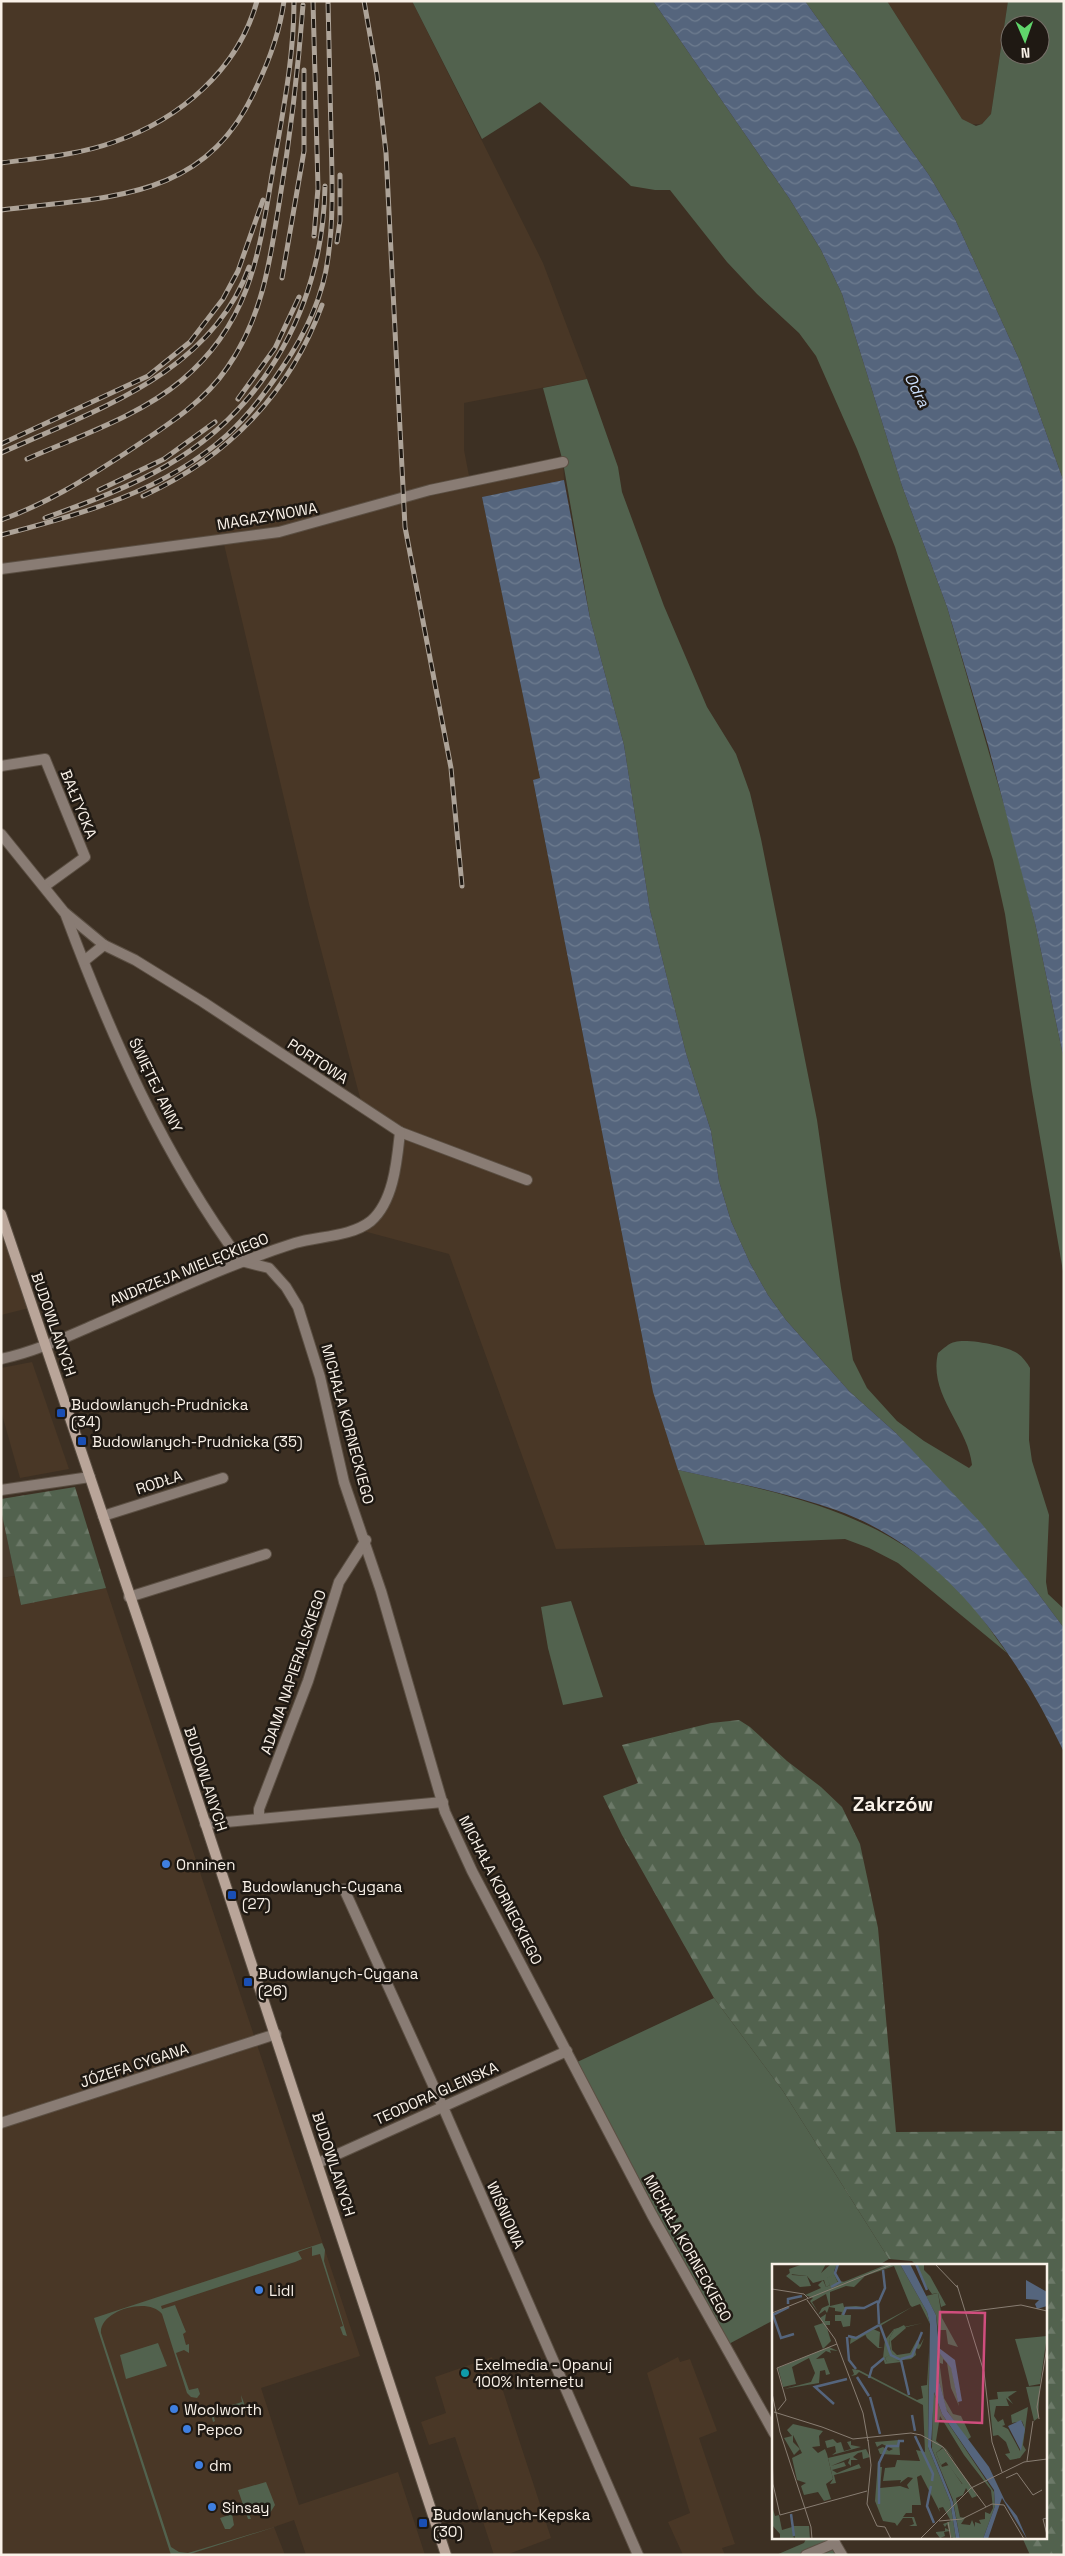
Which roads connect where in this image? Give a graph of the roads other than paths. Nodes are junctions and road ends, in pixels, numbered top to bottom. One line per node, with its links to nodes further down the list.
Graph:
1 (562, 462): 2 (street, MAGAZYNOWA)
2 (1, 568)
3 (1, 766): 5 (street, BAŁTYCKA)
4 (1, 834): 5 (street, ŚWIĘTEJ ANNY)
5 (45, 886): 6 (street, ŚWIĘTEJ ANNY)
6 (64, 912): 7 (street, ŚWIĘTEJ ANNY); 8 (street, ŚWIĘTEJ ANNY)
7 (104, 945): 8 (street); 9 (street, PORTOWA)
8 (84, 961): 12 (street, ŚWIĘTEJ ANNY)
9 (400, 1132): 10 (street, PORTOWA); 12 (street, ANDRZEJA MIELĘCKIEGO)
10 (527, 1180)
11 (1, 1214): 13 (main road, BUDOWLANYCH)
12 (241, 1261): 13 (street, ANDRZEJA MIELĘCKIEGO); 19 (street, MICHAŁA KORNECKIEGO)
13 (45, 1346): 14 (street, ANDRZEJA MIELĘCKIEGO); 15 (main road, BUDOWLANYCH)
14 (1, 1359)
15 (90, 1476): 17 (street); 18 (main road, BUDOWLANYCH)
16 (223, 1478): 18 (street, RODŁA)
17 (1, 1490)
18 (104, 1516): 21 (main road, BUDOWLANYCH)
19 (366, 1540): 22 (street, MICHAŁA KORNECKIEGO); 23 (street, ADAMA NAPIERALSKIEGO)
20 (266, 1554): 21 (street)
21 (129, 1597): 24 (main road, BUDOWLANYCH)
22 (443, 1802): 23 (street); 27 (street, MICHAŁA KORNECKIEGO)
23 (259, 1818): 24 (street)
24 (205, 1824): 26 (main road, BUDOWLANYCH)
25 (344, 1889): 28 (street, WIŚNIOWA)
26 (276, 2034): 29 (street, JÓZEFA CYGANA); 30 (main road, BUDOWLANYCH)
27 (567, 2051): 28 (street, TEODORA GLENSKA); 31 (street, MICHAŁA KORNECKIEGO)
28 (443, 2107): 30 (street, TEODORA GLENSKA); 34 (street, WIŚNIOWA)
29 (1, 2123)
30 (318, 2163): 33 (main road, BUDOWLANYCH)
31 (772, 2429)
32 (833, 2540): 35 (street); 36 (street)
33 (446, 2555)
34 (638, 2555)
35 (806, 2555)
36 (842, 2555)

